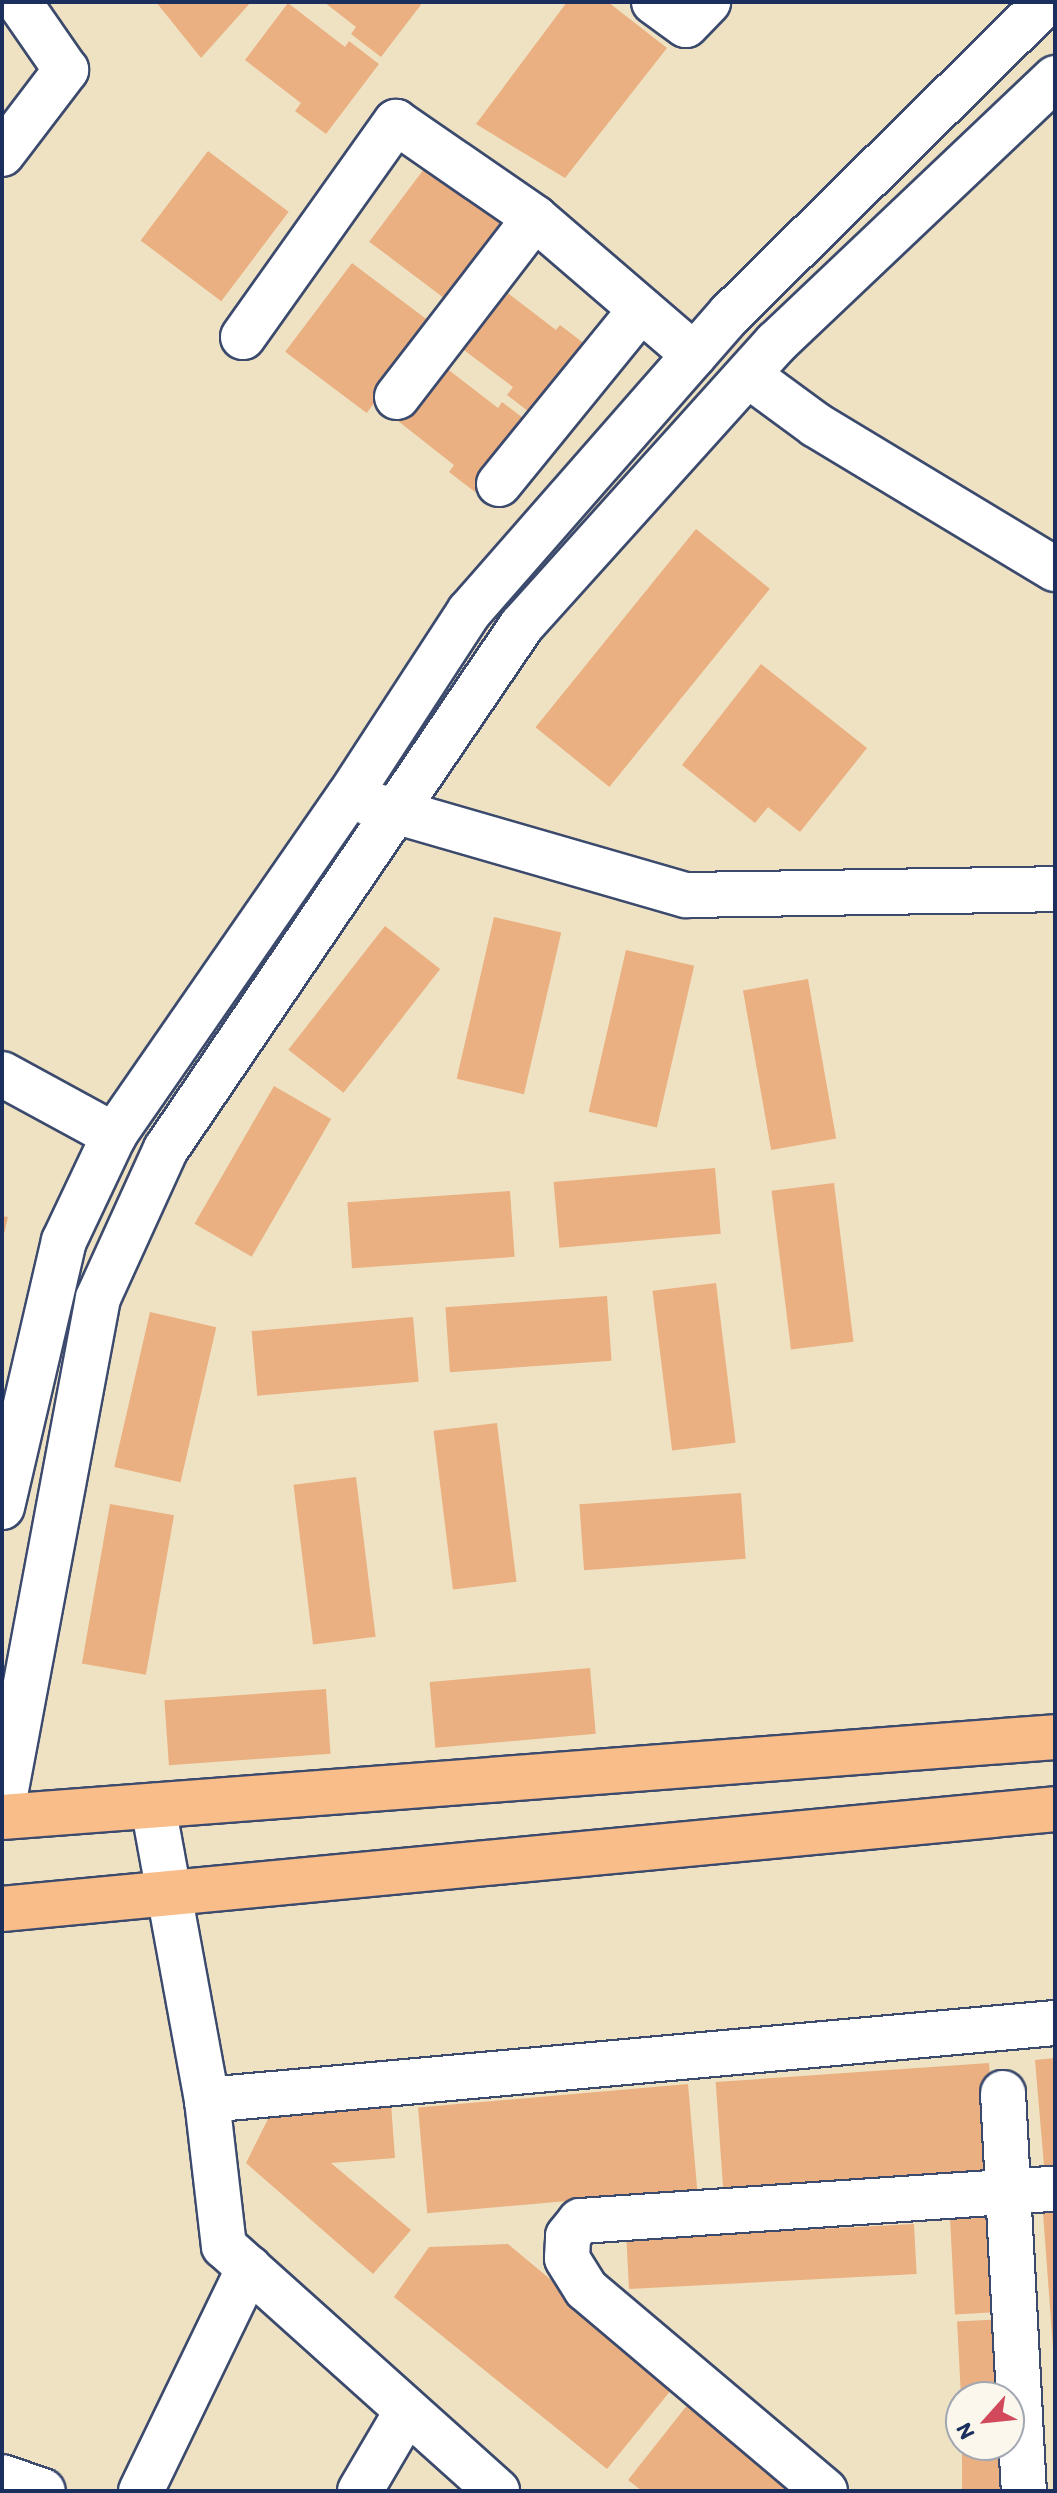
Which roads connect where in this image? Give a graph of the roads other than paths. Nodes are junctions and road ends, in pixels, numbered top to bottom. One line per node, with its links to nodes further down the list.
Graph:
1 (19, 2): 6 (street)
2 (654, 2): 3 (street)
3 (708, 2)
4 (1046, 2): 10 (street)
5 (1055, 78): 11 (street)
6 (2, 154)
7 (535, 218): 8 (street); 9 (street); 12 (street)
8 (641, 309): 10 (street); 13 (street)
9 (243, 337)
10 (694, 355): 15 (street)
11 (748, 375): 14 (street); 16 (street)
12 (397, 397)
13 (499, 484)
14 (1055, 569)
15 (349, 796): 16 (street); 19 (street)
16 (393, 814): 17 (street); 24 (street)
17 (1055, 889)
18 (2, 1074): 19 (street)
19 (114, 1135): 20 (street)
20 (2, 1507)
21 (1055, 1737): 22 (main road)
22 (153, 1806): 25 (main road); 26 (street)
23 (1055, 1809): 26 (main road)
24 (2, 1811)
25 (2, 1817)
26 (165, 1894): 27 (main road); 30 (street)
27 (2, 1909)
28 (1055, 2023): 30 (street)
29 (1003, 2093): 32 (street)
30 (207, 2100): 33 (street)
31 (1055, 2189): 32 (street)
32 (1009, 2195): 40 (street); 41 (street)
33 (249, 2268): 34 (street); 37 (street)
34 (407, 2411): 38 (street); 39 (street)
35 (2, 2477): 36 (street)
36 (43, 2491)
37 (141, 2491)
38 (360, 2491)
39 (497, 2491)
40 (825, 2491)
41 (1024, 2491)

